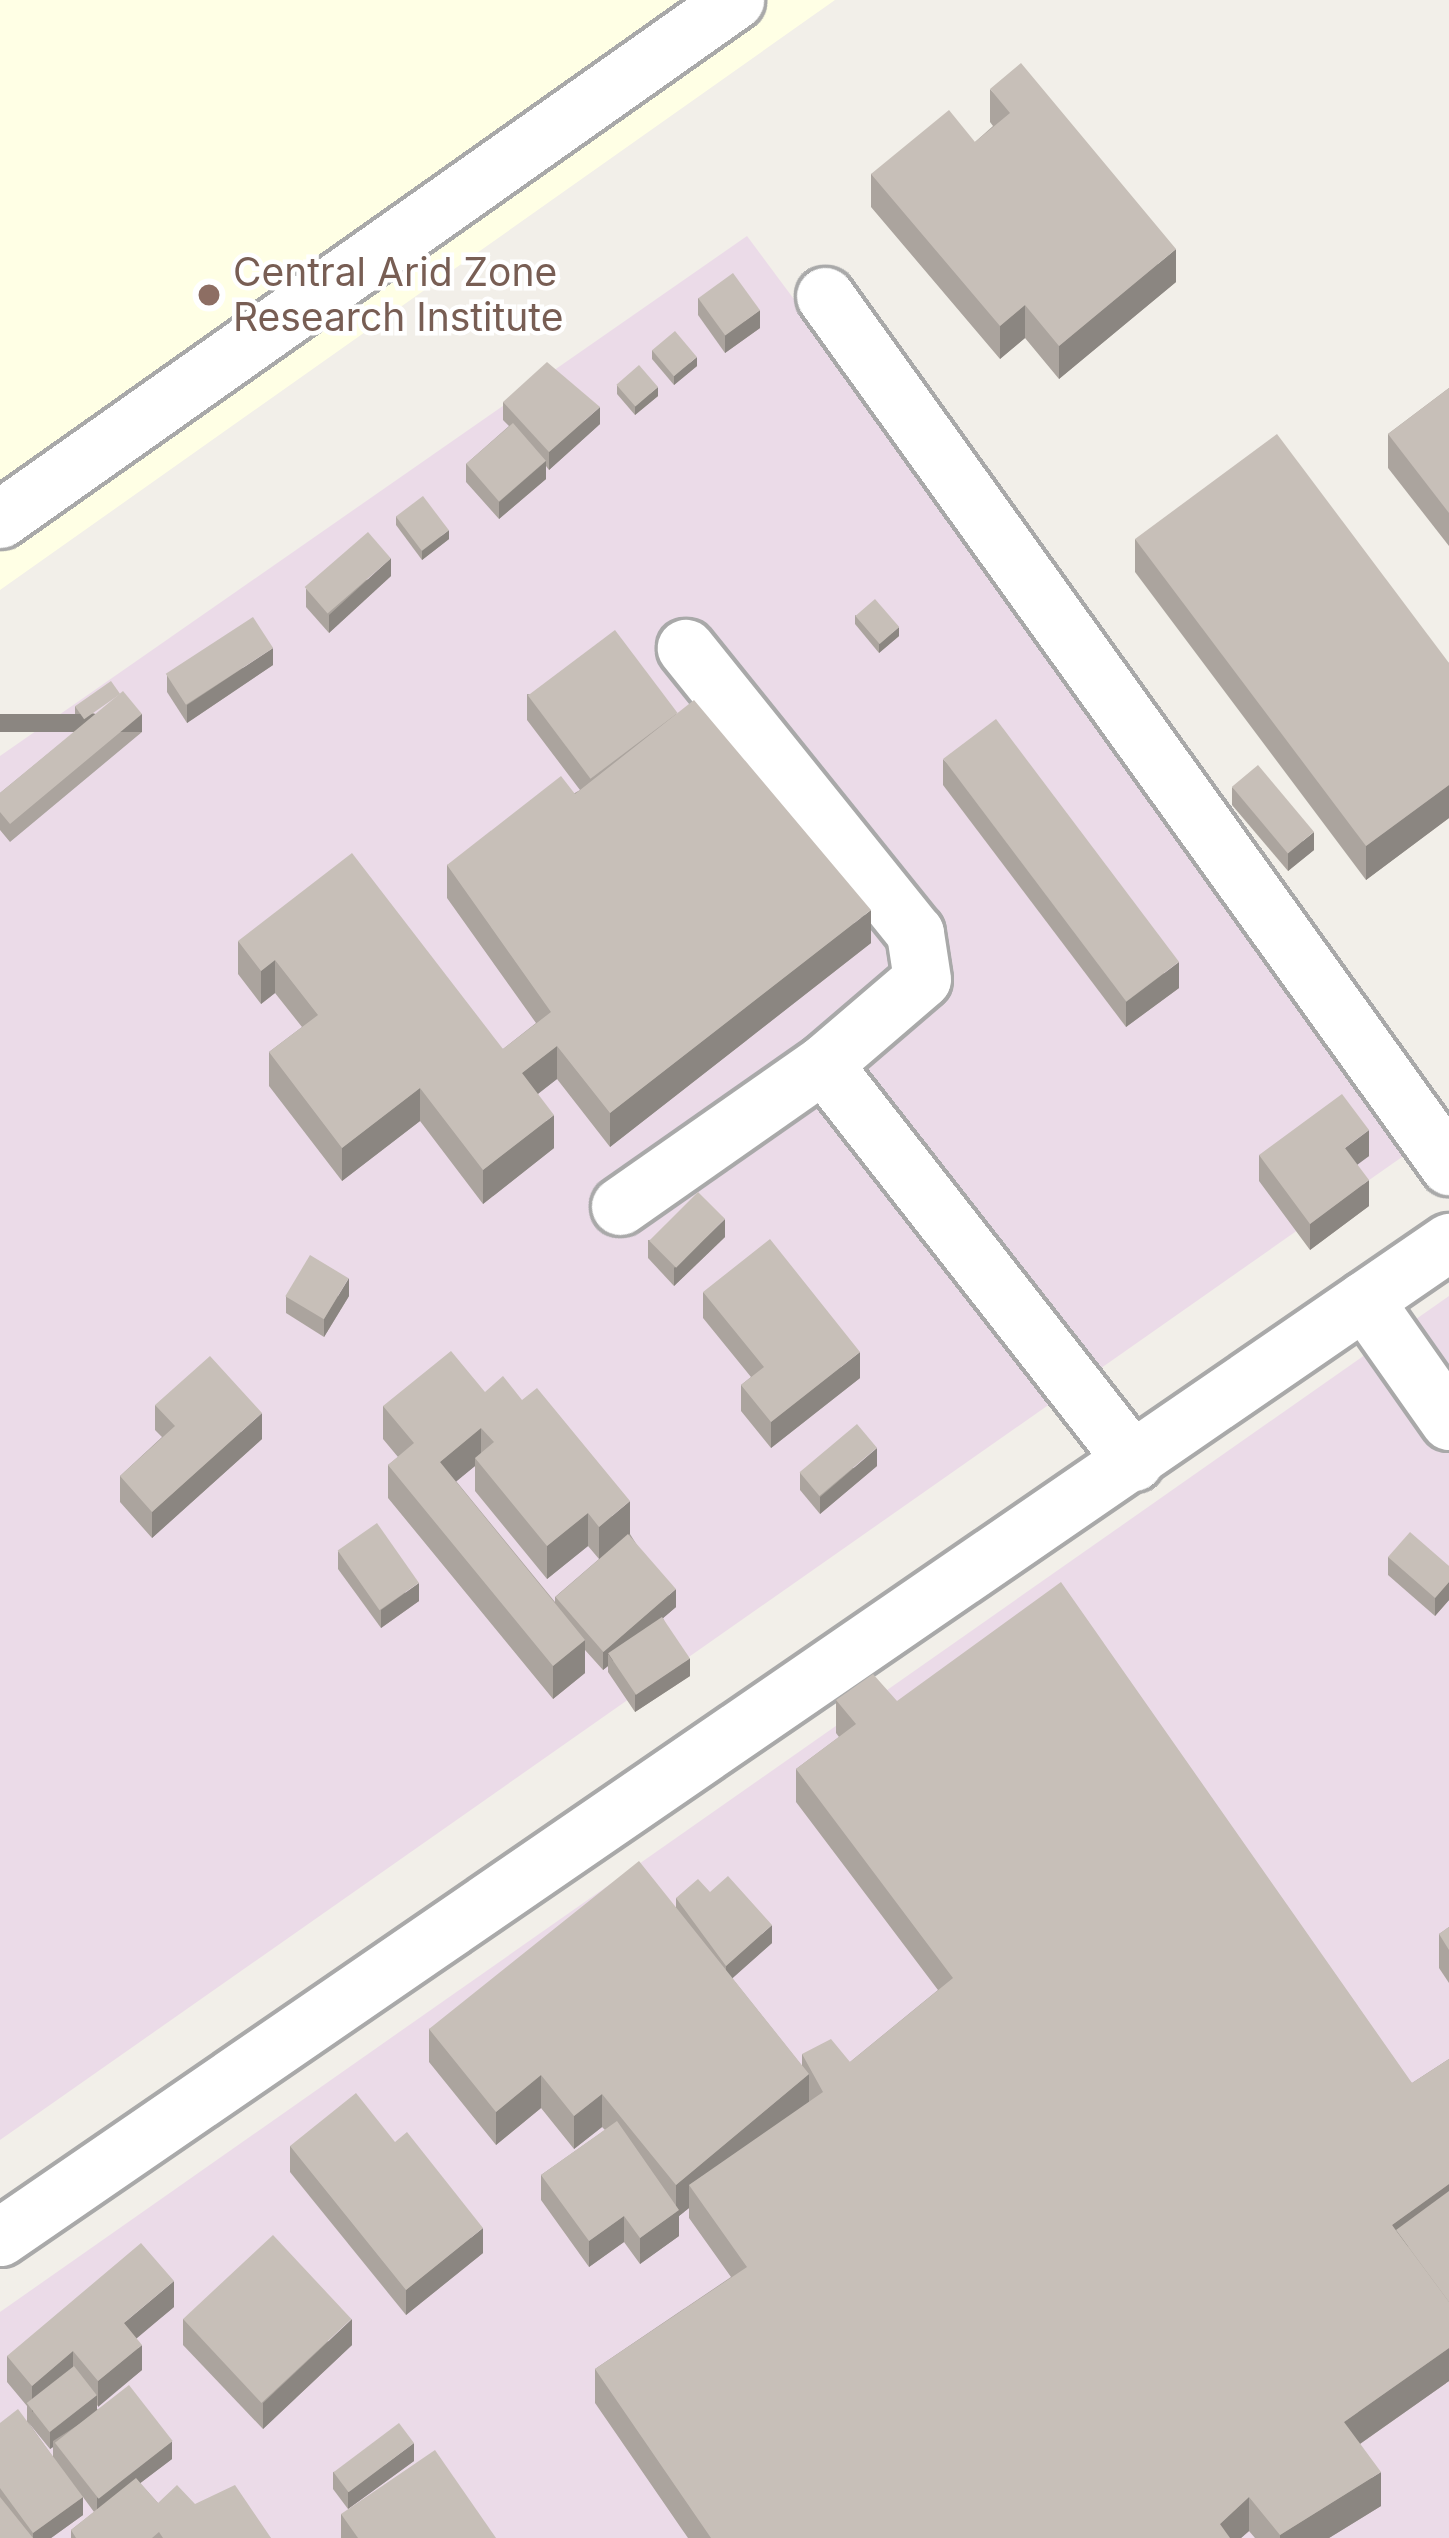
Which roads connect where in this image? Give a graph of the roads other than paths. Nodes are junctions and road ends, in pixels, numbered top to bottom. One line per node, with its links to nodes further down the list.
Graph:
1 (735, 0): 3 (street)
2 (825, 296): 6 (street)
3 (0, 519)
4 (686, 648): 5 (street)
5 (823, 1064): 7 (street); 11 (street)
6 (1449, 1166)
7 (620, 1206)
8 (1449, 1242): 9 (street)
9 (1364, 1300): 10 (street); 11 (street)
10 (1449, 1421)
11 (1134, 1462): 12 (street)
12 (0, 2237)

